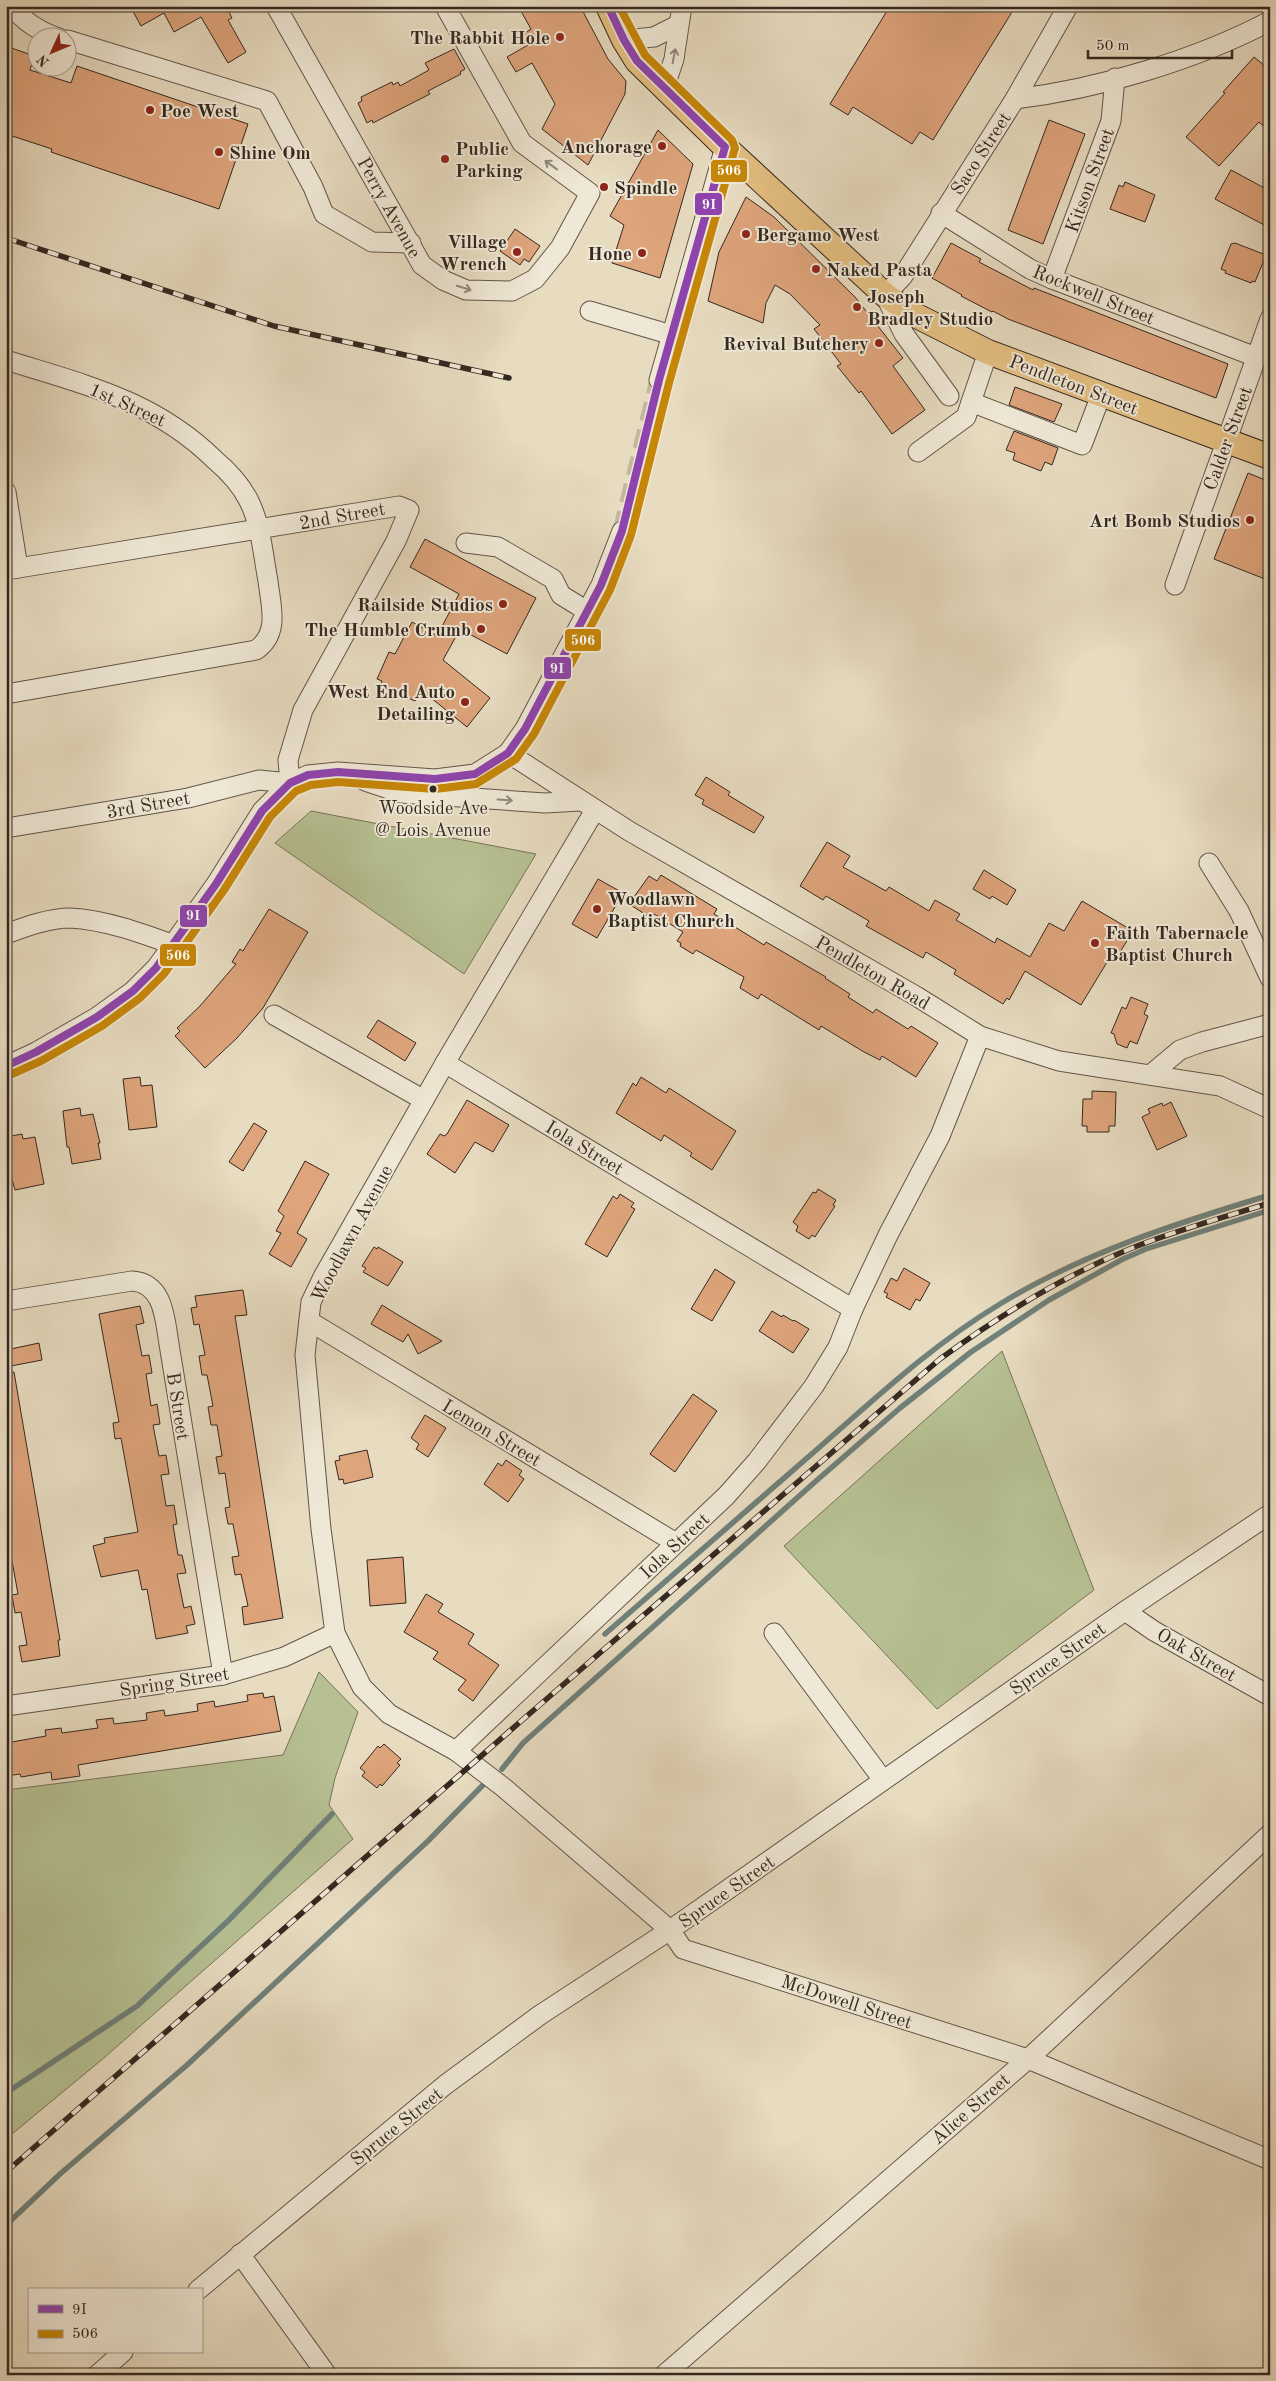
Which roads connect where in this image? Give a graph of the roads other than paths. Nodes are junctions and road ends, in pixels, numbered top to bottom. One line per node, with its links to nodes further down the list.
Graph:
1 (13, 6): 9 (street)
2 (276, 6): 17 (street, Perry Avenue)
3 (445, 6): 17 (street, Perry Avenue, one-way to 3)
4 (608, 6): 10 (main road, Pendleton Street)
5 (682, 6): 8 (street)
6 (1068, 6): 14 (street, Saco Street)
7 (1270, 21): 12 (street)
8 (678, 25): 10 (street); 13 (street, one-way to 8)
9 (38, 28)
10 (624, 40): 13 (main road, Pendleton Street)
11 (78, 43): 17 (street)
12 (1115, 78): 14 (street); 18 (street, Kitson Street)
13 (665, 86): 15 (main road, Pendleton Street)
14 (1015, 99): 16 (street, Saco Street)
15 (725, 147): 19 (main road, Pendleton Street); 22 (street)
16 (941, 213): 18 (street, Rockwell Street); 19 (street, Saco Street)
17 (411, 243)
18 (1052, 279): 24 (street, Rockwell Street)
19 (885, 295): 23 (main road, Pendleton Street); 28 (street, Pendleton Street)
20 (590, 311): 22 (street)
21 (1270, 319): 24 (street, Calder Street)
22 (672, 335): 26 (street)
23 (988, 352): 27 (main road, Pendleton Street); 29 (street)
24 (1256, 357): 30 (street, Calder Street)
25 (6, 360): 34 (street, 1st Street)
26 (659, 380)
27 (1101, 395): 29 (street); 30 (main road, Pendleton Street)
28 (949, 396)
29 (972, 402): 31 (street)
30 (1225, 440): 32 (main road, Pendleton Street); 38 (street, Calder Street)
31 (918, 452)
32 (1270, 457)
33 (6, 492): 37 (street)
34 (260, 530): 37 (street, 2nd Street); 40 (street, 1st Street); 43 (street, 2nd Street)
35 (622, 531): 39 (street)
36 (466, 543): 39 (street)
37 (12, 569)
38 (1175, 585)
39 (587, 611): 41 (street)
40 (6, 694)
41 (508, 753): 42 (street); 44 (street, Pendleton Road)
42 (338, 772): 43 (street); 44 (street, one-way to 44)
43 (290, 783): 45 (street, 3rd Street); 48 (street)
44 (588, 805): 52 (street, Pendleton Road); 53 (street, Woodlawn Avenue)
45 (6, 828)
46 (1209, 863): 49 (street)
47 (6, 934): 48 (street)
48 (174, 945): 54 (street)
49 (1270, 978)
50 (274, 1015): 56 (street)
51 (1270, 1024): 55 (street)
52 (980, 1036): 55 (street, Pendleton Road); 59 (street, Iola Street)
53 (445, 1063): 56 (street, Woodlawn Avenue); 59 (street, Iola Street)
54 (6, 1066)
55 (1150, 1075): 57 (street, Pendleton Road)
56 (424, 1100): 60 (street, Woodlawn Avenue)
57 (1270, 1109)
58 (6, 1301): 66 (street, B Street)
59 (853, 1309): 62 (street, Iola Street)
60 (309, 1320): 62 (street, Lemon Street); 65 (street, Woodlawn Avenue)
61 (1270, 1514): 63 (street, Spruce Street)
62 (676, 1543): 69 (street, Iola Street)
63 (1124, 1611): 67 (street, Oak Street); 71 (street, Spruce Street)
64 (774, 1632): 71 (street)
65 (335, 1633): 66 (street, Spring Street); 69 (street, Woodlawn Avenue)
66 (223, 1674): 68 (street, Spring Street)
67 (1270, 1696)
68 (6, 1706)
69 (456, 1751): 70 (street, Woodlawn Avenue)
70 (473, 1764): 73 (street, McDowell Street)
71 (884, 1780): 73 (street, Spruce Street)
72 (1270, 1834): 74 (street, Alice Street)
73 (670, 1930): 74 (street, McDowell Street); 76 (street, Spruce Street)
74 (1028, 2059): 75 (street, McDowell Street); 81 (street, Alice Street)
75 (1270, 2160)
76 (240, 2254): 77 (street, Spruce Street); 80 (street)
77 (200, 2288)
78 (121, 2354): 79 (street)
79 (96, 2375)
80 (327, 2375)
81 (664, 2375)

